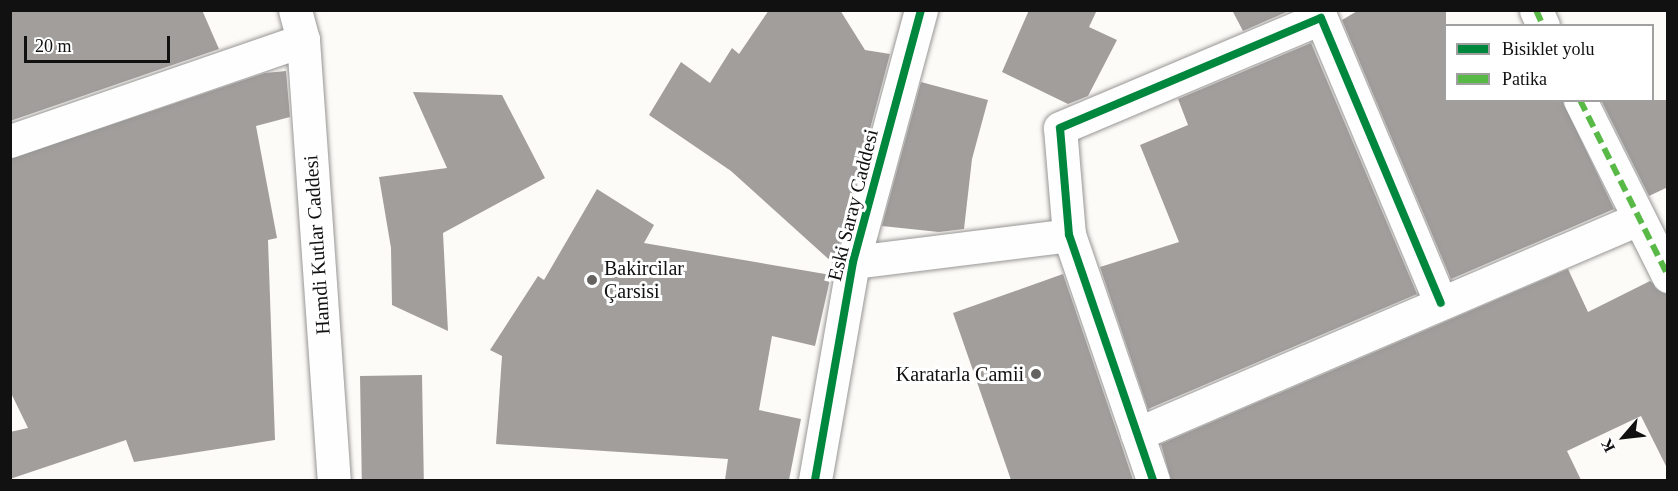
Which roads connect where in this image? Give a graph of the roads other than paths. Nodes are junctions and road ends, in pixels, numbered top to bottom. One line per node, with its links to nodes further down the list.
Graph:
1 (921, 10): 9 (street, Eski Saray Caddesi)
2 (1536, 10): 3 (street)
3 (1543, 24)
4 (299, 25): 6 (street); 13 (street, Hamdi Kutlar Caddesi)
5 (1581, 102): 7 (street)
6 (10, 141)
7 (1638, 219): 10 (street); 11 (street)
8 (1069, 235): 9 (street); 11 (street); 12 (street)
9 (853, 262): 14 (street, Eski Saray Caddesi)
10 (1668, 276)
11 (1441, 303): 12 (street)
12 (1137, 434): 15 (street)
13 (334, 480)
14 (815, 480)
15 (1153, 480)

